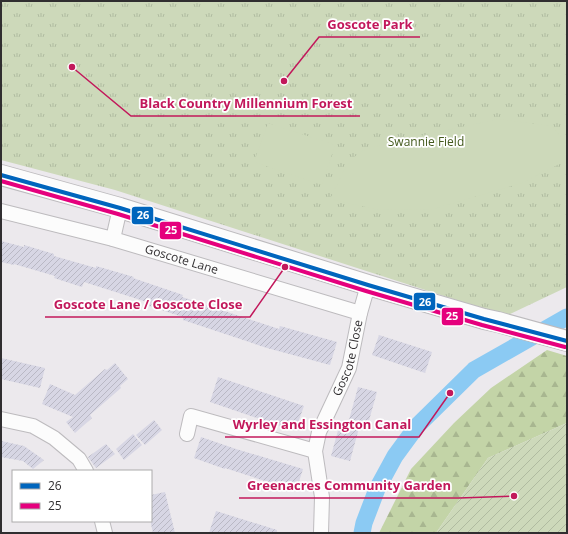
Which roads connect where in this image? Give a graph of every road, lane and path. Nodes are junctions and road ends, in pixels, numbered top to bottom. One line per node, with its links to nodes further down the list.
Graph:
1 (1, 175): 2 (street)
2 (120, 208): 4 (street); 5 (street)
3 (1, 211): 4 (street, Goscote Lane)
4 (113, 239): 6 (street, Goscote Lane)
5 (368, 285): 6 (street, Goscote Close); 7 (street)
6 (360, 313): 10 (street, Goscote Close)
7 (567, 341)
8 (1, 419): 11 (street)
9 (187, 434): 10 (street)
10 (315, 451): 14 (street, Goscote Close)
11 (85, 470)
12 (102, 522): 13 (street)
13 (105, 533)
14 (321, 533)

